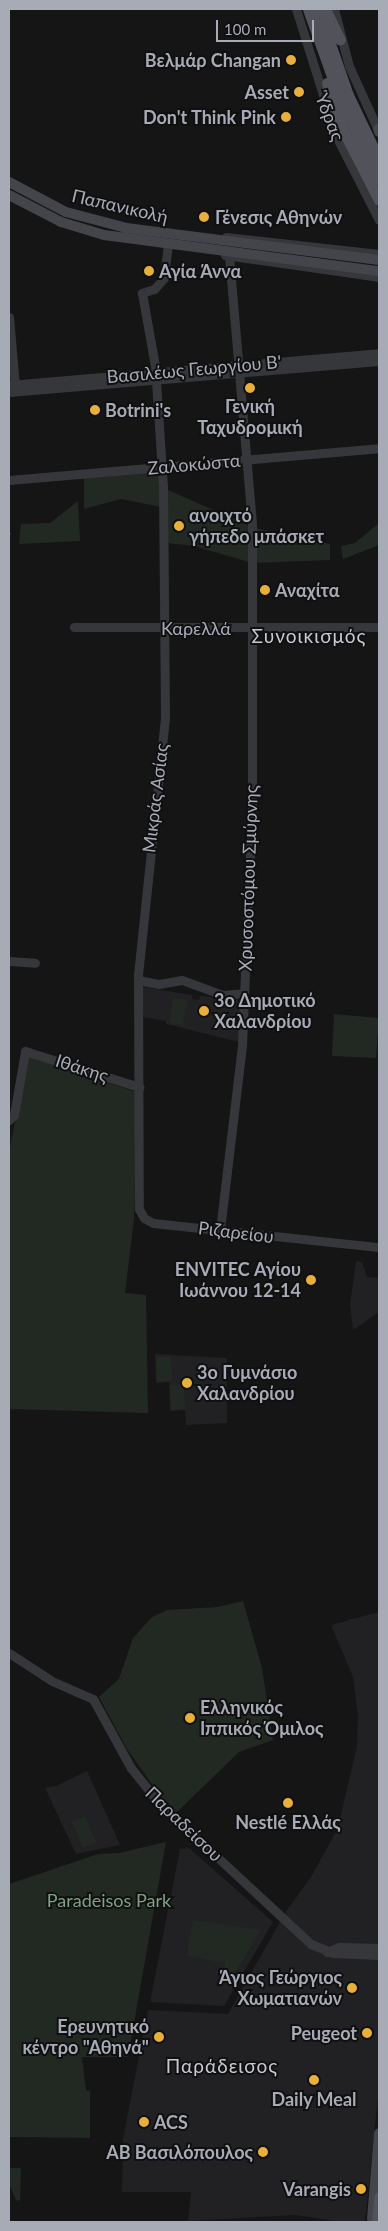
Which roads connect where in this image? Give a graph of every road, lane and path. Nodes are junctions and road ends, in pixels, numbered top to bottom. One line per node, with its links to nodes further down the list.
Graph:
1 (296, 9): 14 (street, Ύδρας)
2 (308, 9): 7 (main road)
3 (318, 9): 9 (main road)
4 (326, 9): 6 (main road)
5 (334, 9): 6 (street)
6 (340, 40): 8 (street)
7 (324, 61): 10 (main road); 13 (main road)
8 (379, 131)
9 (379, 160)
10 (379, 179)
11 (9, 182): 15 (main road, Παπανικολή)
12 (9, 196): 16 (main road)
13 (379, 200)
14 (379, 220)
15 (201, 238): 18 (street, Παπανικολή); 20 (main road, Παπανικολή)
16 (168, 244): 17 (main road); 27 (street, Μικράς Ασίας)
17 (216, 250): 19 (street); 21 (main road)
18 (379, 254)
19 (228, 257): 22 (street); 26 (street, Χρυσοστόμου Σμύρνης)
20 (379, 260)
21 (379, 270)
22 (379, 277)
23 (9, 317): 28 (street)
24 (379, 353): 26 (street, Βασιλέως Γεωργίου Β')
25 (379, 361): 26 (street, Βασιλέως Γεωργίου Β')
26 (239, 369): 27 (street, Βασιλέως Γεωργίου Β'); 31 (street, Χρυσοστόμου Σμύρνης)
27 (156, 377): 28 (street, Βασιλέως Γεωργίου Β'); 29 (street, Βασιλέως Γεωργίου Β'); 32 (street, Μικράς Ασίας)
28 (12, 385)
29 (9, 392)
30 (379, 448): 31 (street, Ζαλοκώστα)
31 (245, 460): 32 (street, Ζαλοκώστα); 37 (street, Χρυσοστόμου Σμύρνης)
32 (162, 467): 33 (street, Ζαλοκώστα); 36 (street, Μικράς Ασίας)
33 (9, 480)
34 (74, 627): 36 (street, Καρελλά)
35 (379, 627): 37 (street, Καρελλά)
36 (163, 628): 37 (street, Καρελλά); 40 (street, Μικράς Ασίας)
37 (252, 628): 41 (street, Χρυσοστόμου Σμύρνης)
38 (9, 961): 39 (street)
39 (35, 963)
40 (138, 980): 41 (street); 42 (street, Μικράς Ασίας)
41 (244, 993): 45 (street, Χρυσοστόμου Σμύρνης)
42 (139, 1087): 43 (street, Ιθάκης); 44 (street, Μικράς Ασίας)
43 (9, 1120)
44 (142, 1215): 45 (street, Ριζαρείου)
45 (220, 1230): 47 (street, Ριζαρείου)
46 (379, 1242): 47 (street, Ριζαρείου)
47 (333, 1243): 48 (street, Ριζαρείου)
48 (379, 1247)
49 (9, 1653): 51 (street, Παραδείσου)
50 (379, 1948): 51 (street)
51 (327, 1952): 52 (street, Παραδείσου)
52 (379, 1955)
53 (379, 2133): 55 (main road)
54 (379, 2197): 56 (main road)
55 (372, 2222)
56 (378, 2222)

